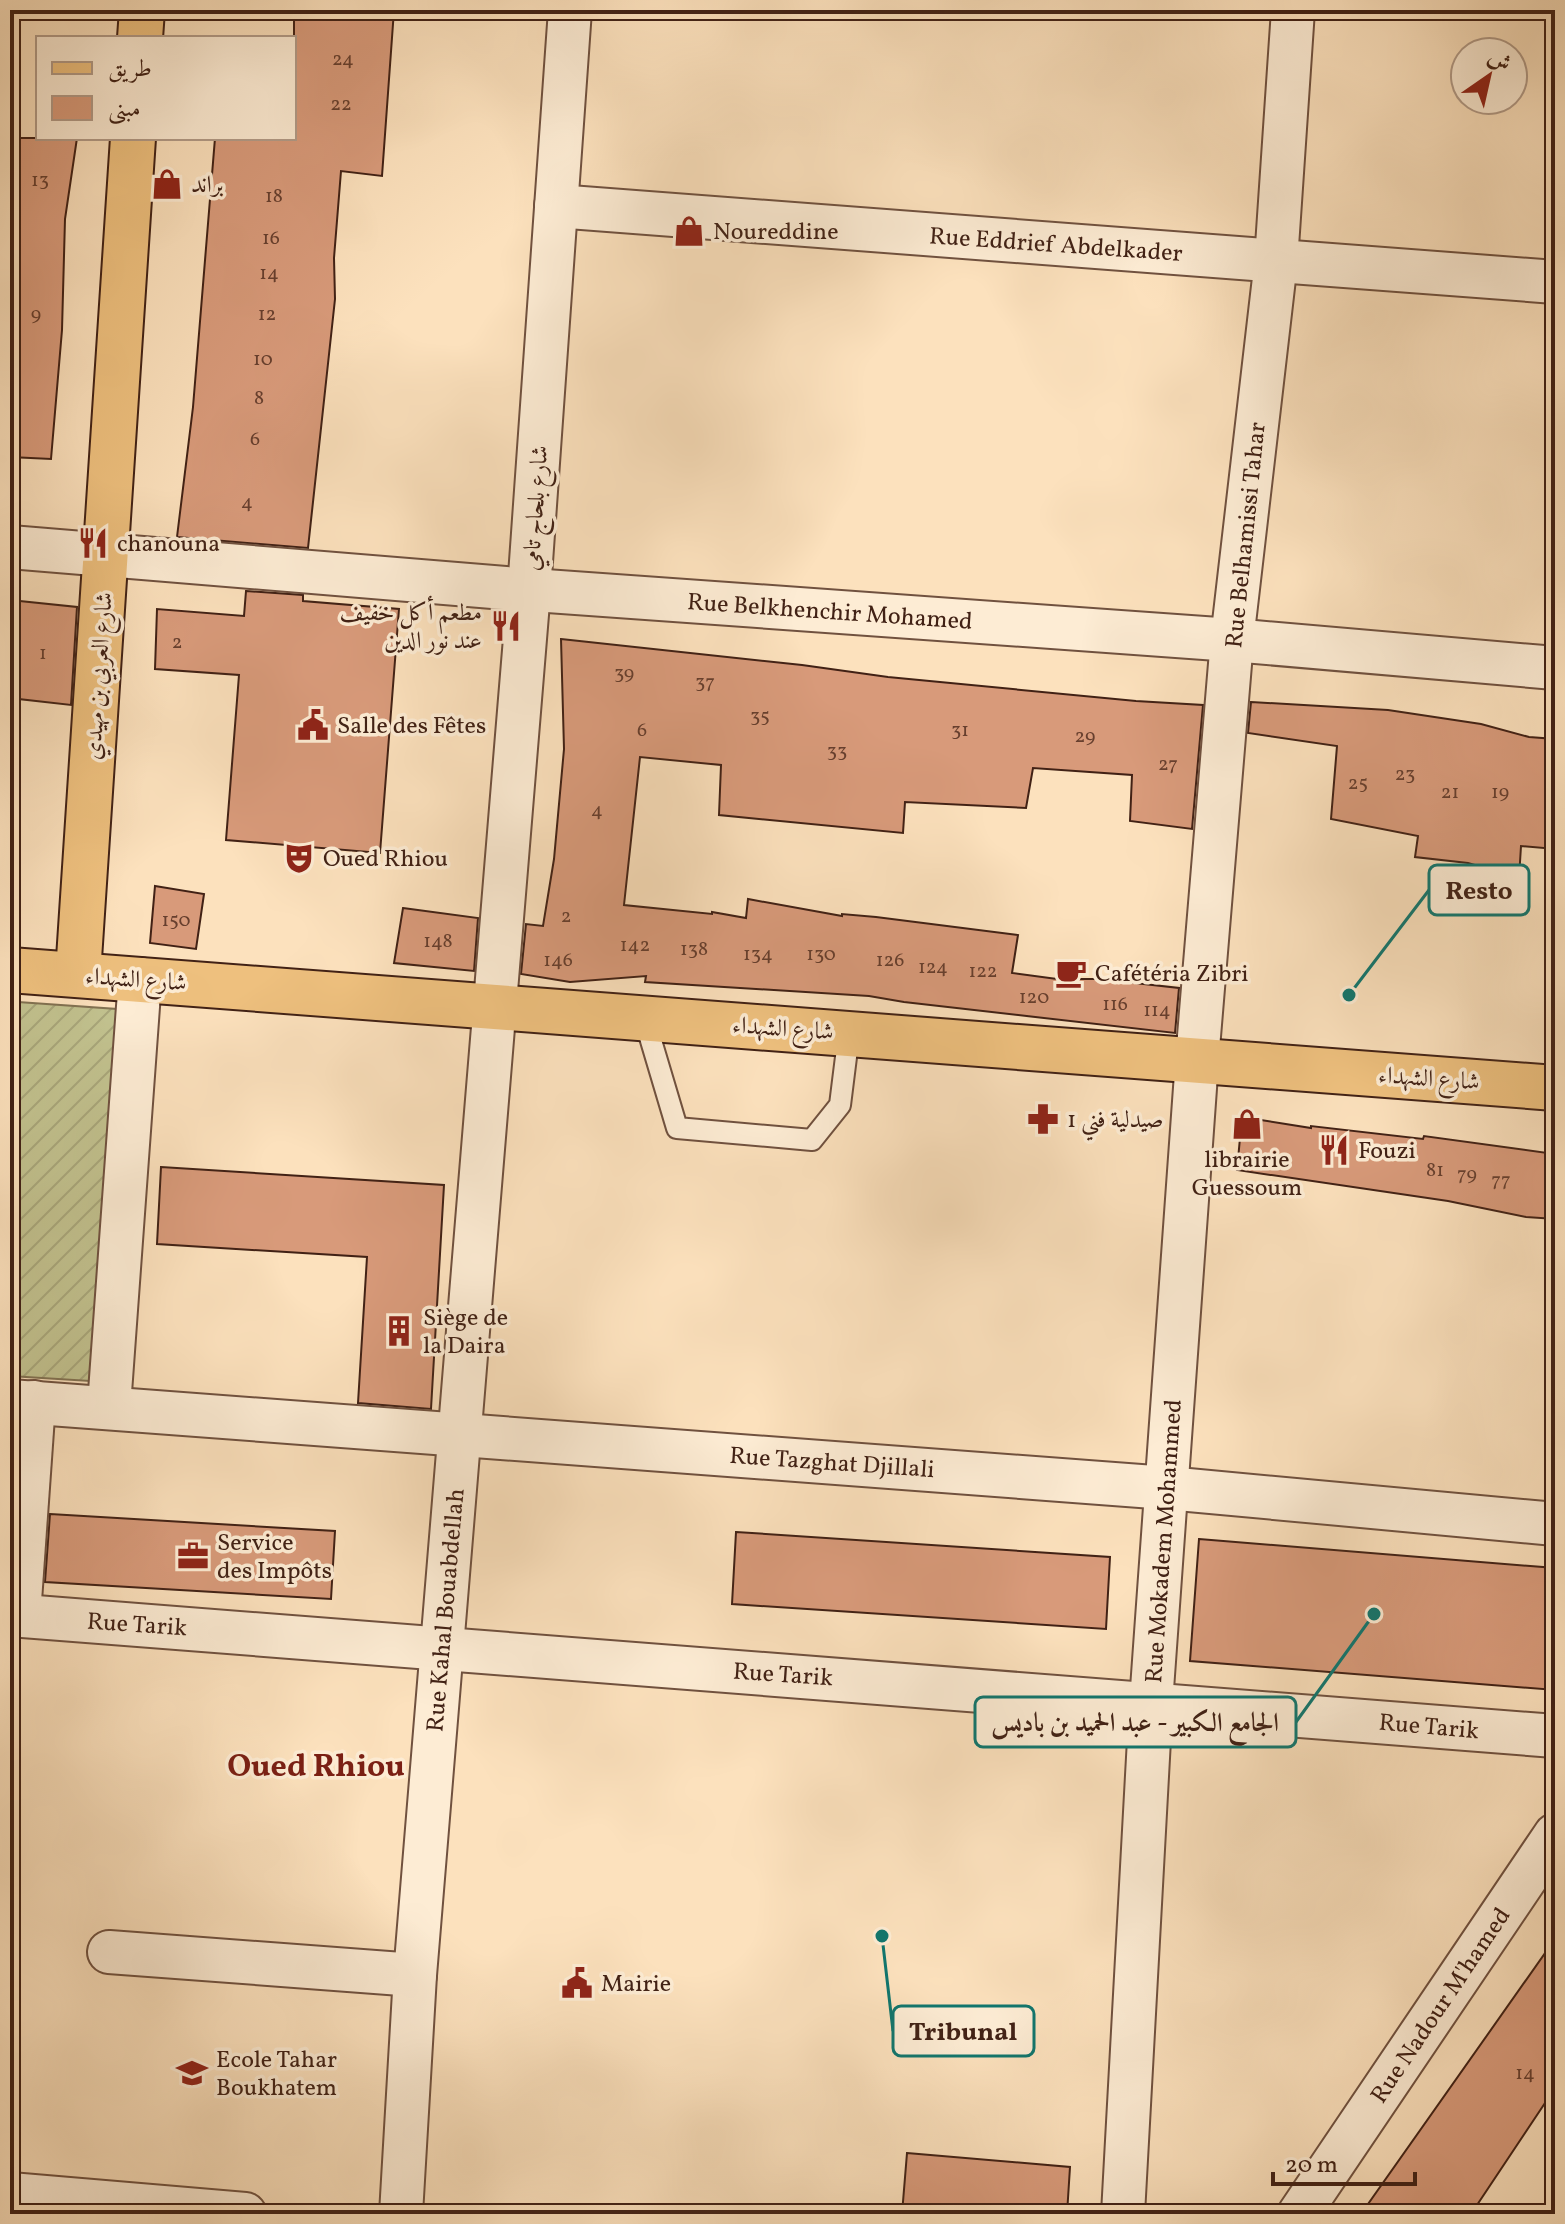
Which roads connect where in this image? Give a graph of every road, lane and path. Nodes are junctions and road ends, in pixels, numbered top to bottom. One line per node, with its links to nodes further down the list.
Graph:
1 (142, 10): 4 (main road)
2 (570, 10): 6 (street, شارع بلحاج تامي)
3 (1293, 10): 7 (street, Rue Belhamissi Tahar)
4 (140, 36)
5 (133, 140): 10 (main road, شارع العربي بن مهيدي)
6 (556, 206): 7 (street, Rue Eddrief Abdelkader); 11 (street, شارع بلحاج تامي)
7 (1276, 261): 8 (street, Rue Eddrief Abdelkader); 12 (street, Rue Belhamissi Tahar)
8 (1555, 282)
9 (10, 547): 10 (street, Rue Belkhenchir Mohamed)
10 (106, 554): 11 (street, Rue Belkhenchir Mohamed); 15 (main road, شارع العربي بن مهيدي)
11 (529, 590): 12 (street, Rue Belkhenchir Mohamed); 17 (street, شارع بلحاج تامي)
12 (1232, 640): 13 (street, Rue Belkhenchir Mohamed); 20 (street, Rue Belhamissi Tahar)
13 (1555, 668)
14 (10, 970): 15 (main road, شارع الشهداء)
15 (78, 974): 16 (main road, شارع الشهداء)
16 (140, 979): 17 (main road, شارع الشهداء); 23 (street)
17 (494, 1006): 18 (main road, شارع الشهداء); 24 (street, Rue Kahal Bouabdellah)
18 (644, 1017): 19 (main road, شارع الشهداء); 19 (lane)
19 (849, 1033): 20 (main road, شارع الشهداء)
20 (1197, 1060): 21 (main road, شارع الشهداء); 25 (street, Rue Mokadem Mohammed)
21 (1555, 1088)
22 (22, 1402): 23 (street, Rue Tazghat Djillali); 27 (street)
23 (109, 1406): 24 (street, Rue Tazghat Djillali)
24 (461, 1434): 25 (street, Rue Tazghat Djillali); 28 (street, Rue Kahal Bouabdellah)
25 (1167, 1488): 26 (street, Rue Tazghat Djillali); 29 (street, Rue Mokadem Mohammed)
26 (1555, 1524)
27 (14, 1615): 28 (street, Rue Tarik)
28 (441, 1648): 29 (street, Rue Tarik); 33 (street, Rue Kahal Bouabdellah)
29 (1151, 1703): 30 (street, Rue Tarik); 37 (street, Rue Mokadem Mohammed)
30 (1555, 1736)
31 (1555, 1835): 38 (street, Rue Nadour M'hamed)
32 (109, 1952): 33 (street)
33 (415, 1975): 36 (street, Rue Kahal Bouabdellah)
34 (10, 2194): 35 (street)
35 (245, 2214)
36 (401, 2214)
37 (1123, 2214)
38 (1299, 2214)

